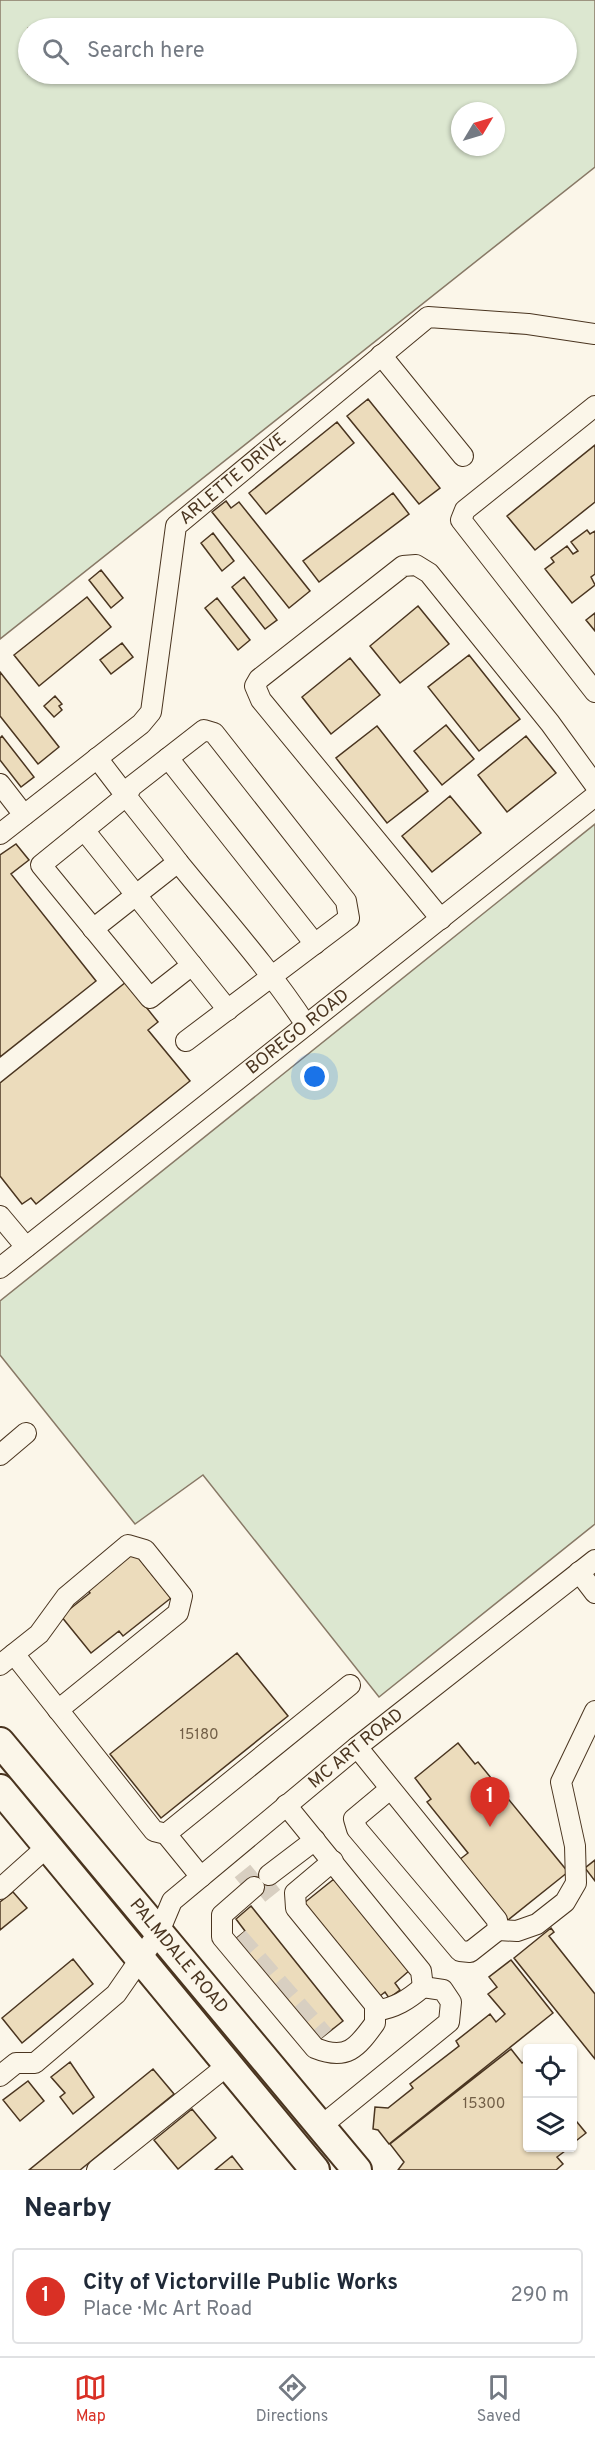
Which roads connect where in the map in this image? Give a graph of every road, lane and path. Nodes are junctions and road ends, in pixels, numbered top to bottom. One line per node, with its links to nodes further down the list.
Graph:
1 (595, 334): 2 (street, ARLETTE DRIVE)
2 (381, 355): 4 (street); 6 (street, ARLETTE DRIVE)
3 (595, 406): 5 (street)
4 (463, 456)
5 (595, 692)
6 (97, 758): 10 (street); 12 (street, ARLETTE DRIVE)
7 (168, 758): 10 (street); 19 (street); 19 (street)
8 (0, 784): 12 (street)
9 (595, 785): 17 (street)
10 (126, 796): 13 (street); 15 (street)
11 (595, 796): 17 (street, BOREGO ROAD)
12 (24, 815): 14 (street, ARLETTE DRIVE)
13 (84, 830): 16 (street); 18 (street)
14 (0, 834)
15 (178, 862): 16 (street); 21 (street)
16 (136, 895): 18 (street); 20 (street)
17 (441, 919): 23 (street, BOREGO ROAD)
18 (93, 929): 20 (street)
19 (315, 944): 21 (street)
20 (192, 965): 22 (street)
21 (271, 978): 22 (street); 23 (street)
22 (228, 1010): 24 (street)
23 (306, 1025): 26 (street, BOREGO ROAD)
24 (186, 1041)
25 (0, 1216): 26 (street)
26 (26, 1247): 27 (street, BOREGO ROAD)
27 (0, 1268)
28 (26, 1433): 29 (street)
29 (0, 1455)
30 (595, 1560): 31 (street, MC ART ROAD)
31 (579, 1572): 32 (street); 38 (street, MC ART ROAD)
32 (595, 1593)
33 (7, 1659): 35 (street); 35 (street)
34 (350, 1685): 42 (street)
35 (58, 1710): 42 (street)
36 (595, 1711): 49 (street)
37 (0, 1742): 50 (highway, PALMDALE ROAD)
38 (357, 1747): 39 (street); 41 (street, MC ART ROAD)
39 (390, 1789): 49 (street); 49 (street)
40 (0, 1790): 44 (highway, PALMDALE ROAD)
41 (286, 1804): 43 (street); 46 (street, MC ART ROAD)
42 (166, 1834): 46 (street)
43 (315, 1840): 45 (street); 48 (street)
44 (48, 1846): 47 (street); 52 (highway, PALMDALE ROAD)
45 (333, 1862): 53 (street); 54 (street)
46 (201, 1877): 50 (street, MC ART ROAD)
47 (0, 1889)
48 (232, 1906): 51 (street); 56 (street)
49 (498, 1930)
50 (159, 1932): 52 (street, MC ART ROAD); 59 (highway, PALMDALE ROAD)
51 (238, 1937)
52 (140, 1958): 57 (highway, PALMDALE ROAD); 58 (street, MC ART ROAD)
53 (423, 1987): 54 (street); 59 (street)
54 (375, 2011): 56 (street)
55 (324, 2036): 56 (street)
56 (350, 2050)
57 (228, 2065): 60 (highway, PALMDALE ROAD); 61 (street)
58 (0, 2076)
59 (320, 2127): 63 (highway, PALMDALE ROAD)
60 (296, 2157): 62 (highway, PALMDALE ROAD)
61 (97, 2170)
62 (315, 2170)
63 (357, 2170)

